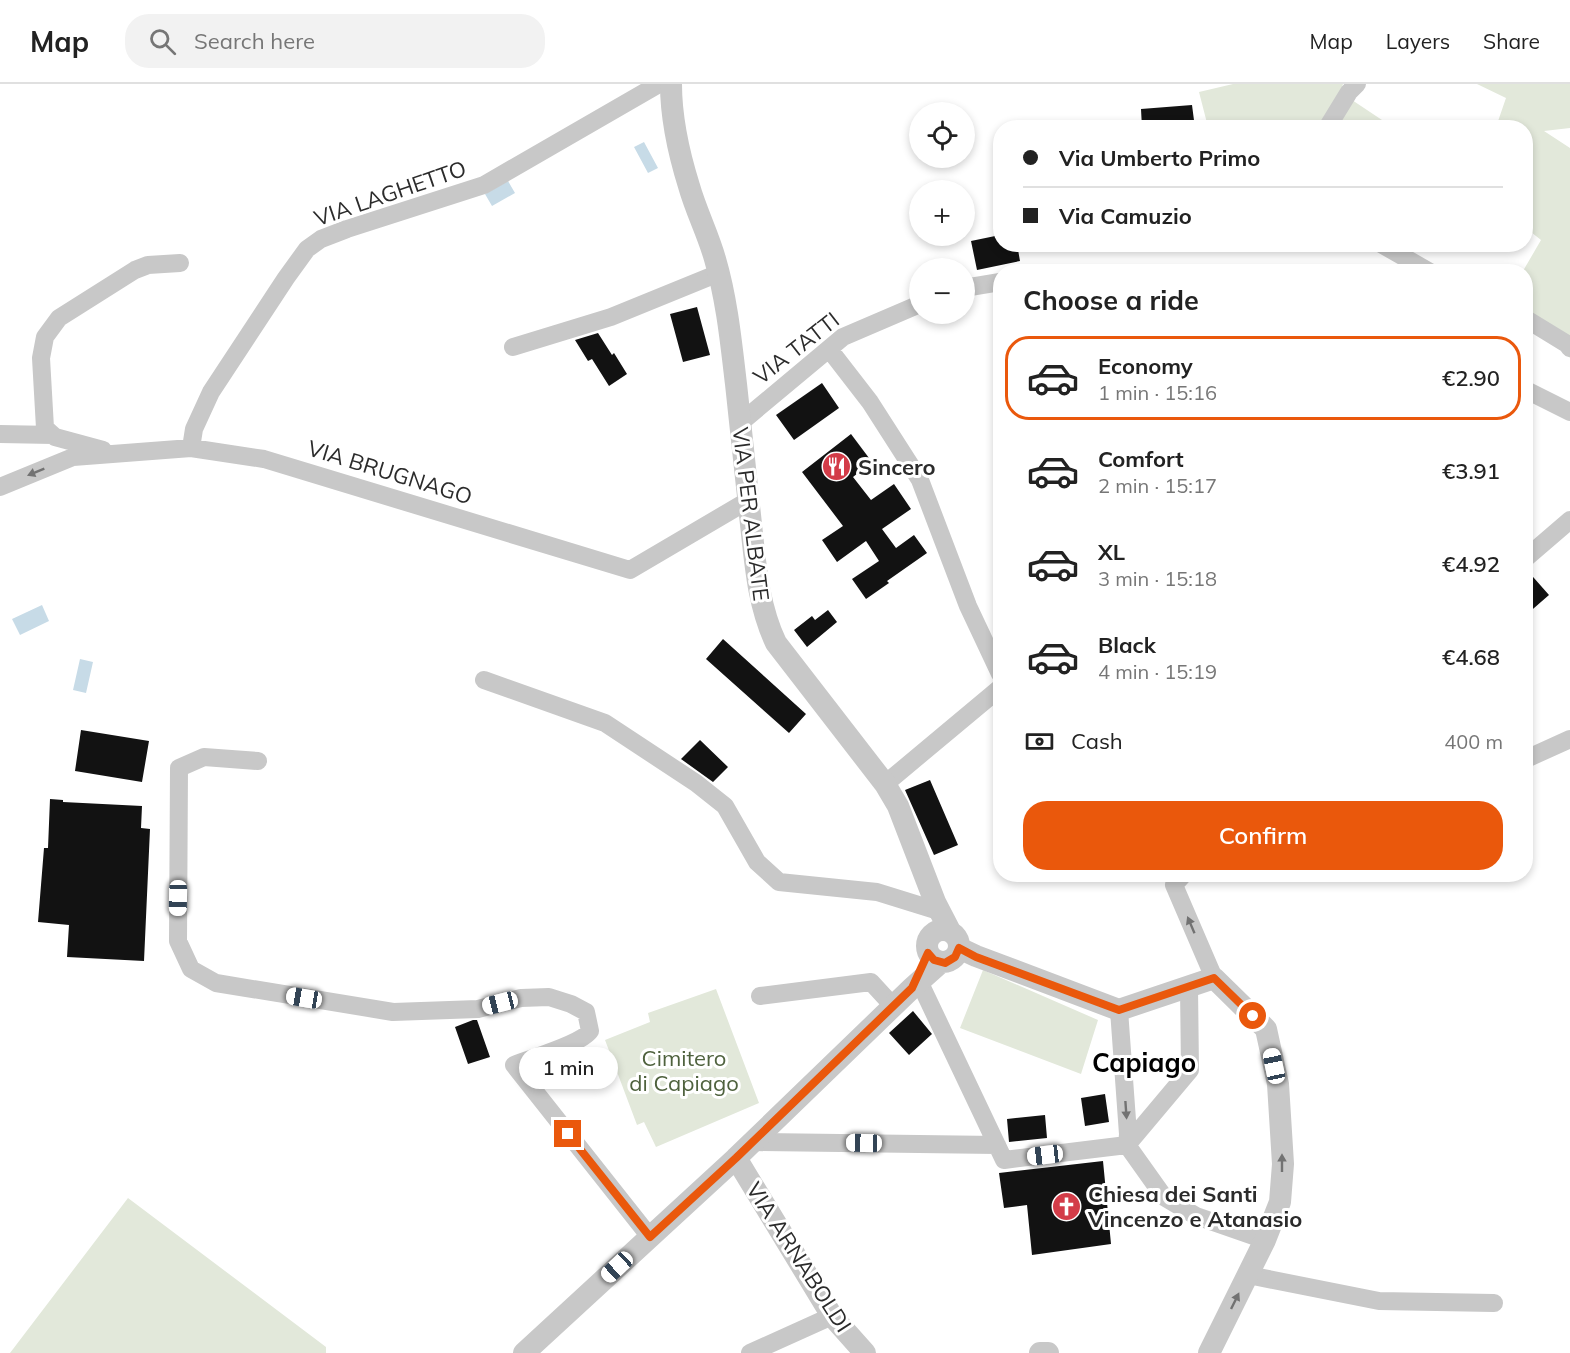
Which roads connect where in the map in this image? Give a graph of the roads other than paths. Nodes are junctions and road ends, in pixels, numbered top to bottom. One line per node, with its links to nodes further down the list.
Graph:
1 (659, 84): 21 (street, VIA LAGHETTO)
2 (671, 84): 8 (street, VIA PER ALBATE)
3 (1357, 84): 4 (street)
4 (1332, 120)
5 (1395, 252): 7 (street)
6 (180, 262): 20 (street)
7 (1416, 264)
8 (719, 273): 13 (street); 18 (street, VIA PER ALBATE)
9 (993, 283): 10 (street)
10 (975, 286)
11 (909, 309): 15 (street, VIA TATTI)
12 (1533, 323): 14 (street)
13 (513, 347)
14 (1570, 348)
15 (829, 349): 18 (street, VIA TATTI); 27 (street)
16 (1533, 394): 17 (street)
17 (1570, 412)
18 (740, 423): 24 (street, VIA PER ALBATE)
19 (0, 434): 20 (street)
20 (53, 435): 22 (street)
21 (191, 448): 22 (street, VIA BRUGNAGO); 24 (street, VIA BRUGNAGO)
22 (110, 454): 23 (street, VIA BRUGNAGO, one-way to 23)
23 (0, 487)
24 (748, 501): 33 (street, VIA PER ALBATE)
25 (1570, 520): 26 (street)
26 (1533, 552)
27 (993, 659)
28 (483, 680): 35 (street)
29 (993, 694): 33 (street)
30 (1570, 739): 31 (street)
31 (1533, 756)
32 (258, 761): 47 (street)
33 (885, 784): 35 (street, VIA PER ALBATE)
34 (1177, 882): 37 (street, one-way to 34)
35 (935, 906): 36 (street, VIA PER ALBATE)
36 (942, 946): 38 (street); 42 (street)
37 (1214, 978): 39 (street); 48 (street, one-way to 37)
38 (916, 984): 41 (street); 45 (street)
39 (1189, 987): 42 (street); 44 (street)
40 (760, 996): 41 (street)
41 (893, 1006): 43 (street)
42 (1119, 1010): 44 (street, one-way to 44)
43 (753, 1142): 45 (street); 46 (street)
44 (1127, 1145): 45 (street); 48 (street)
45 (1000, 1152)
46 (736, 1158): 47 (street); 51 (street, VIA ARNABOLDI)
47 (650, 1237): 52 (street)
48 (1265, 1239): 49 (street)
49 (1248, 1275): 50 (street); 57 (street, one-way to 49)
50 (1494, 1303)
51 (832, 1317): 53 (street); 54 (street, VIA ARNABOLDI)
52 (524, 1353)
53 (750, 1353)
54 (865, 1353)
55 (1040, 1353): 56 (street)
56 (1048, 1353)
57 (1209, 1353)

